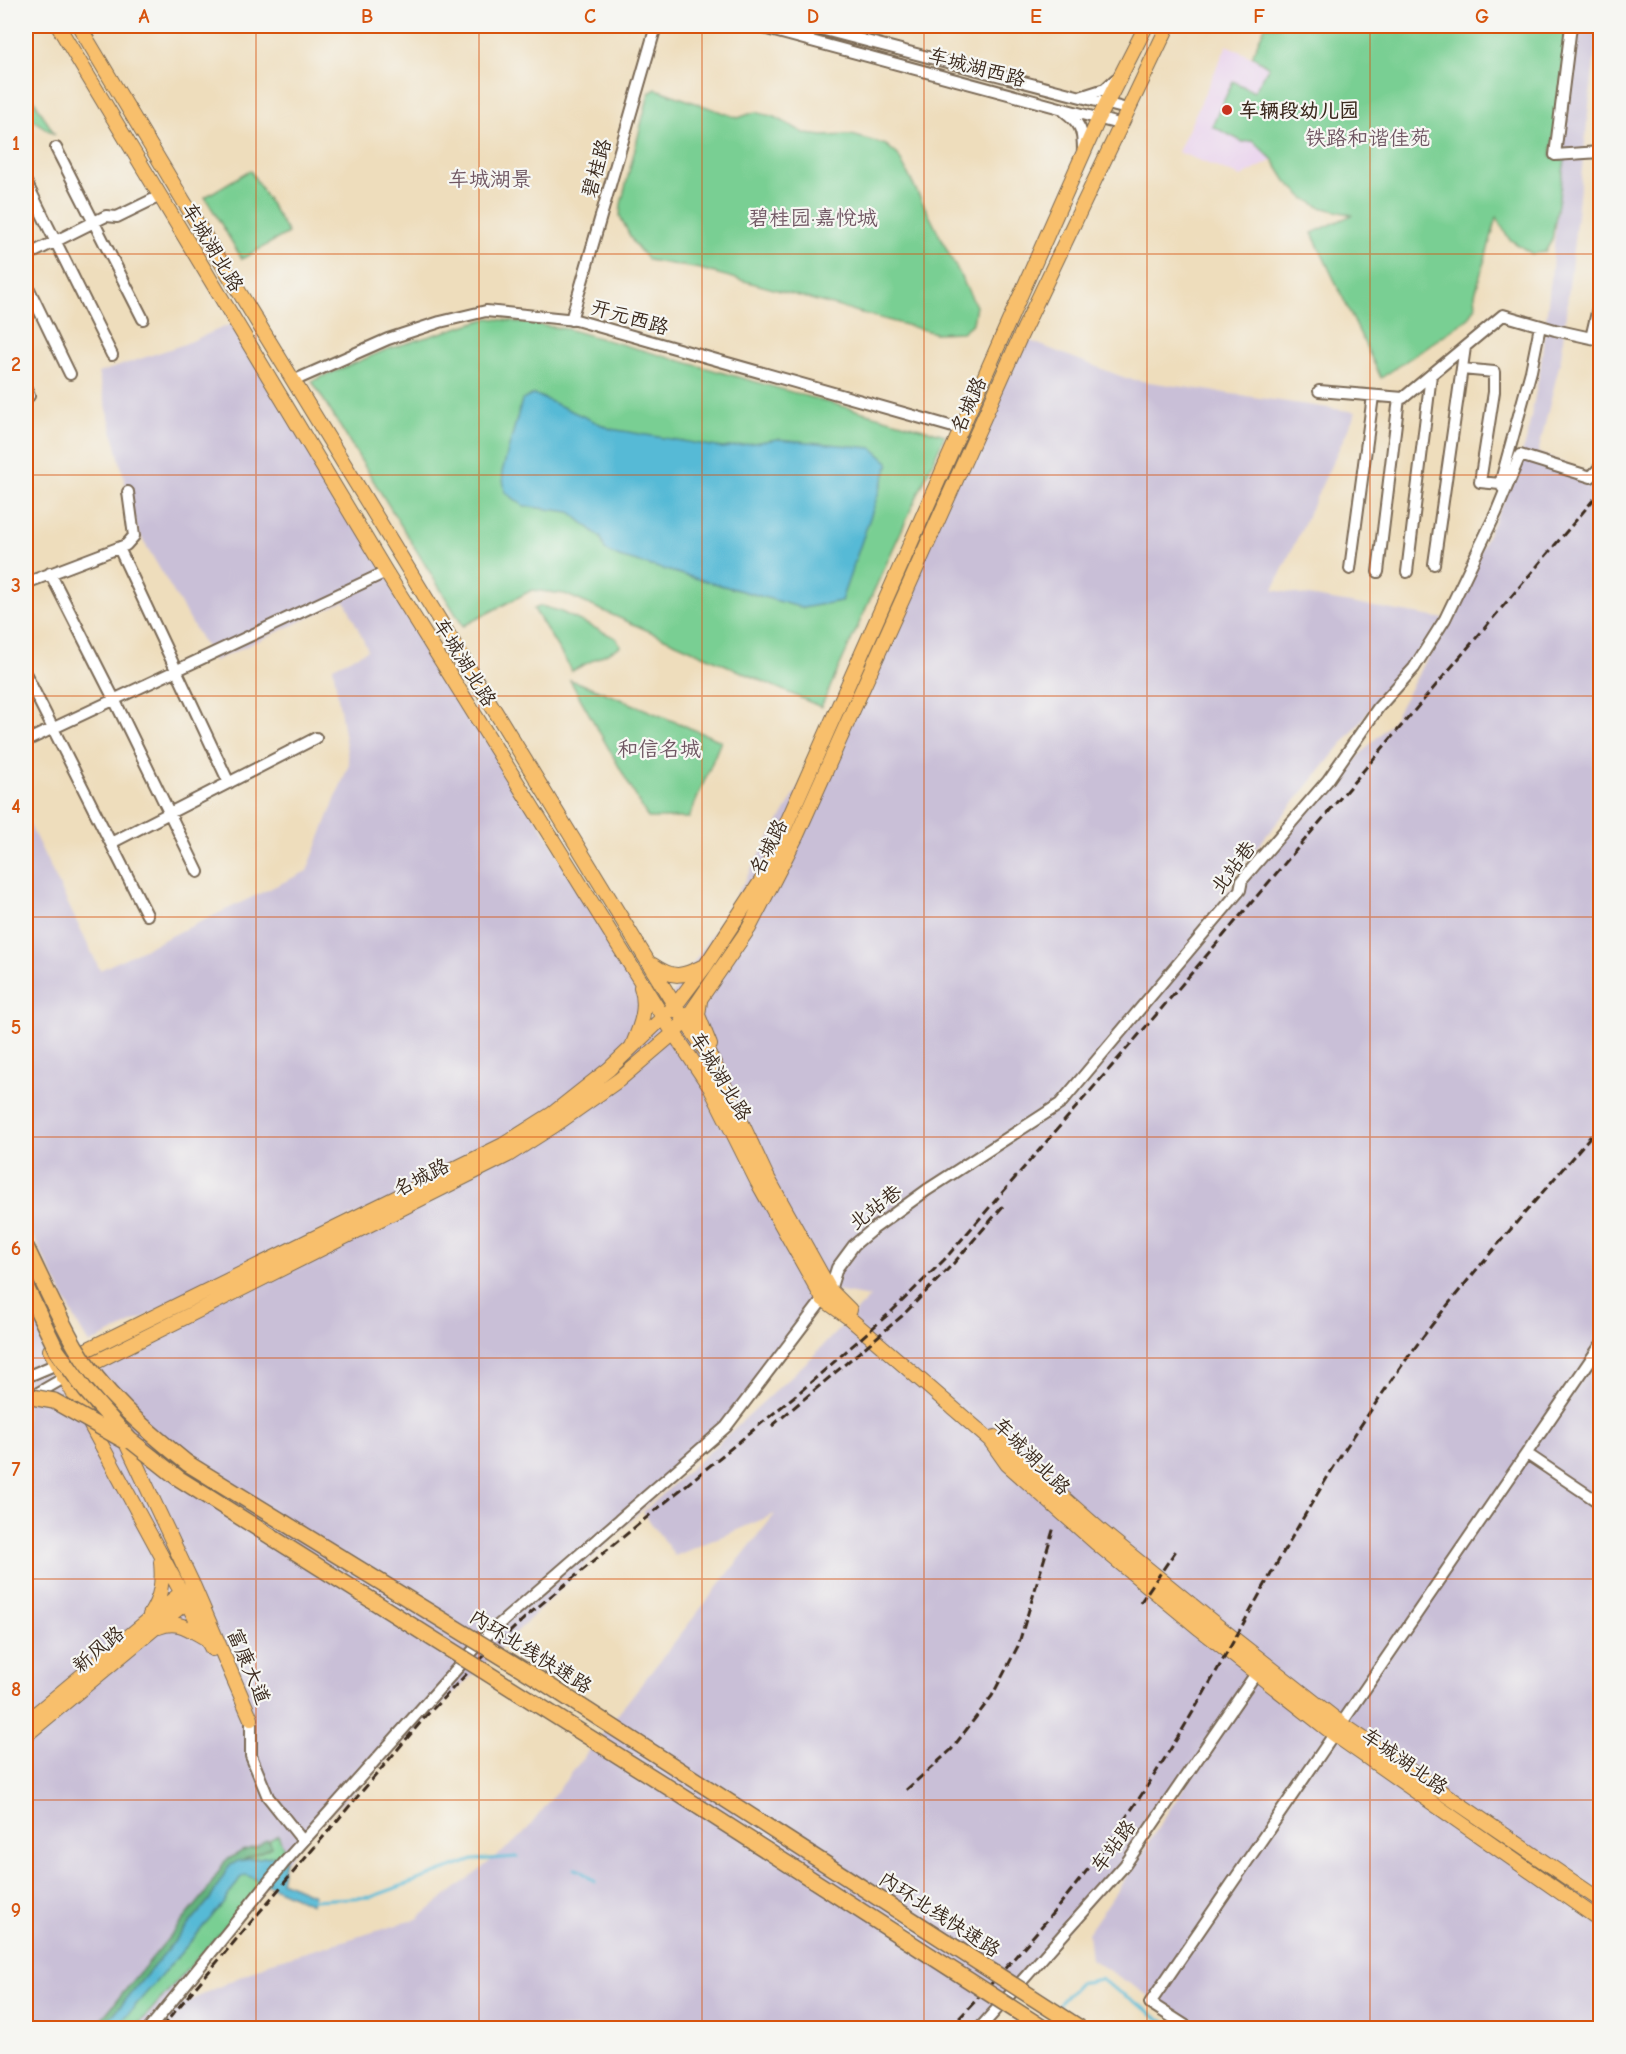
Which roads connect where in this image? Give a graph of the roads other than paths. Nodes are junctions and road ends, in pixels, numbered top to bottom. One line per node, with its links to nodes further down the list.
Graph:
1 (58, 26): 20 (main road, 车城湖北路)
2 (79, 26): 35 (main road, 车城湖北路)
3 (656, 26): 27 (street, 碧桂路)
4 (756, 26): 12 (street, 车城湖西路)
5 (808, 26): 10 (street, 车城湖西路)
6 (1146, 26): 9 (main road, 名城路)
7 (1168, 26): 13 (main road, 名城路)
8 (1571, 26): 17 (street)
9 (1121, 75): 10 (street); 11 (main road, 名城路)
10 (1081, 97): 11 (street, 车城湖西路)
11 (1107, 103): 13 (street, 车城湖西路); 14 (main road, 名城路)
12 (1059, 107): 14 (street, 车城湖西路); 18 (street)
13 (1127, 109): 15 (main road, 名城路)
14 (1099, 118): 15 (street, 车城湖西路); 18 (main road, 名城路)
15 (1119, 124): 65 (main road, 名城路)
16 (56, 148): 21 (street)
17 (1600, 152)
18 (1083, 155): 39 (main road, 名城路)
19 (26, 182): 22 (street)
20 (160, 196): 21 (street); 46 (main road, 车城湖北路)
21 (94, 222): 22 (street); 26 (street)
22 (56, 241): 23 (street); 31 (street)
23 (26, 256)
24 (26, 284): 33 (street)
25 (1600, 299): 29 (street)
26 (143, 319)
27 (571, 320): 35 (street, 开元西路); 39 (street, 开元西路)
28 (1540, 326): 29 (street); 30 (street); 41 (street)
29 (1596, 339)
30 (1465, 347): 32 (street); 34 (street)
31 (112, 355)
32 (1462, 369): 41 (street); 44 (street)
33 (70, 374)
34 (1431, 375): 38 (street); 48 (street)
35 (293, 381): 62 (main road, 车城湖北路)
36 (1319, 391): 37 (street)
37 (1373, 396): 38 (street); 45 (street)
38 (1399, 398): 47 (street)
39 (960, 429): 63 (main road, 名城路)
40 (1600, 467): 41 (street, 北站巷)
41 (1503, 487): 78 (street, 北站巷)
42 (128, 492): 43 (street)
43 (119, 548): 49 (street); 51 (street)
44 (1434, 564)
45 (1350, 569)
46 (386, 572): 51 (street); 64 (main road, 车城湖北路)
47 (1378, 572)
48 (1407, 572)
49 (50, 573): 50 (street); 53 (street)
50 (26, 583)
51 (177, 670): 53 (street); 57 (street)
52 (26, 675): 54 (street)
53 (114, 699): 54 (street); 58 (street)
54 (53, 728): 56 (street); 59 (street)
55 (316, 738): 57 (street)
56 (26, 741)
57 (229, 783): 58 (street)
58 (168, 814): 59 (street); 60 (street)
59 (111, 843): 61 (street)
60 (198, 872)
61 (147, 915)
62 (650, 963): 63 (main road); 66 (main road, 车城湖北路)
63 (706, 965): 66 (main road, 名城路)
64 (636, 974): 67 (main road, 车城湖北路); 70 (main road)
65 (700, 1000): 68 (main road, 名城路); 73 (main road)
66 (675, 1006): 67 (main road, 名城路); 68 (main road, 车城湖北路)
67 (663, 1017): 69 (main road, 车城湖北路); 70 (main road, 名城路)
68 (686, 1021): 69 (main road, 名城路); 73 (main road, 车城湖北路)
69 (674, 1033): 71 (main road, 名城路); 72 (main road, 车城湖北路)
70 (632, 1047): 81 (main road, 名城路)
71 (647, 1056): 72 (main road); 83 (main road, 名城路)
72 (690, 1057): 78 (main road, 车城湖北路)
73 (766, 1175): 78 (main road, 车城湖北路)
74 (26, 1236): 76 (main road, 富康大道)
75 (26, 1247): 105 (highway, 内环北线快速路, bridge)
76 (50, 1286): 79 (main road); 81 (main road, 富康大道)
77 (26, 1287): 88 (highway, 内环北线快速路, bridge)
78 (827, 1295): 94 (main road, 车城湖北路); 97 (main road, 车城湖北路); 99 (street, 北站巷)
79 (26, 1299): 82 (main road, 富康大道)
80 (1600, 1346): 87 (street)
81 (83, 1351): 82 (main road, 名城路); 83 (main road, 富康大道)
82 (57, 1364): 84 (street); 85 (main road, 富康大道)
83 (90, 1366): 85 (main road, 名城路); 91 (main road, 富康大道)
84 (26, 1377)
85 (64, 1378): 86 (street); 90 (main road, 富康大道)
86 (26, 1398): 88 (highway, bridge)
87 (1527, 1454): 89 (street); 97 (street)
88 (156, 1460): 104 (highway, 内环北线快速路, bridge)
89 (1600, 1503)
90 (160, 1554): 91 (main road, 富康大道); 92 (main road)
91 (189, 1594): 92 (main road, 新风路); 93 (main road, 富康大道); 95 (main road, 富康大道)
92 (148, 1627): 93 (main road); 96 (main road, 新风路); 98 (main road, 新风路)
93 (207, 1639): 95 (main road, 富康大道)
94 (1257, 1672): 97 (main road, 车城湖北路); 103 (street, 车站路)
95 (251, 1719): 99 (street)
96 (26, 1722)
97 (1339, 1729): 100 (main road, 车城湖北路); 101 (main road, 车城湖北路); 106 (street)
98 (26, 1735)
99 (303, 1841): 102 (street, 北站巷)
100 (1600, 1900)
101 (1600, 1920)
102 (150, 2028)
103 (980, 2028)
104 (1043, 2028)
105 (1080, 2028)
106 (1189, 2028)

